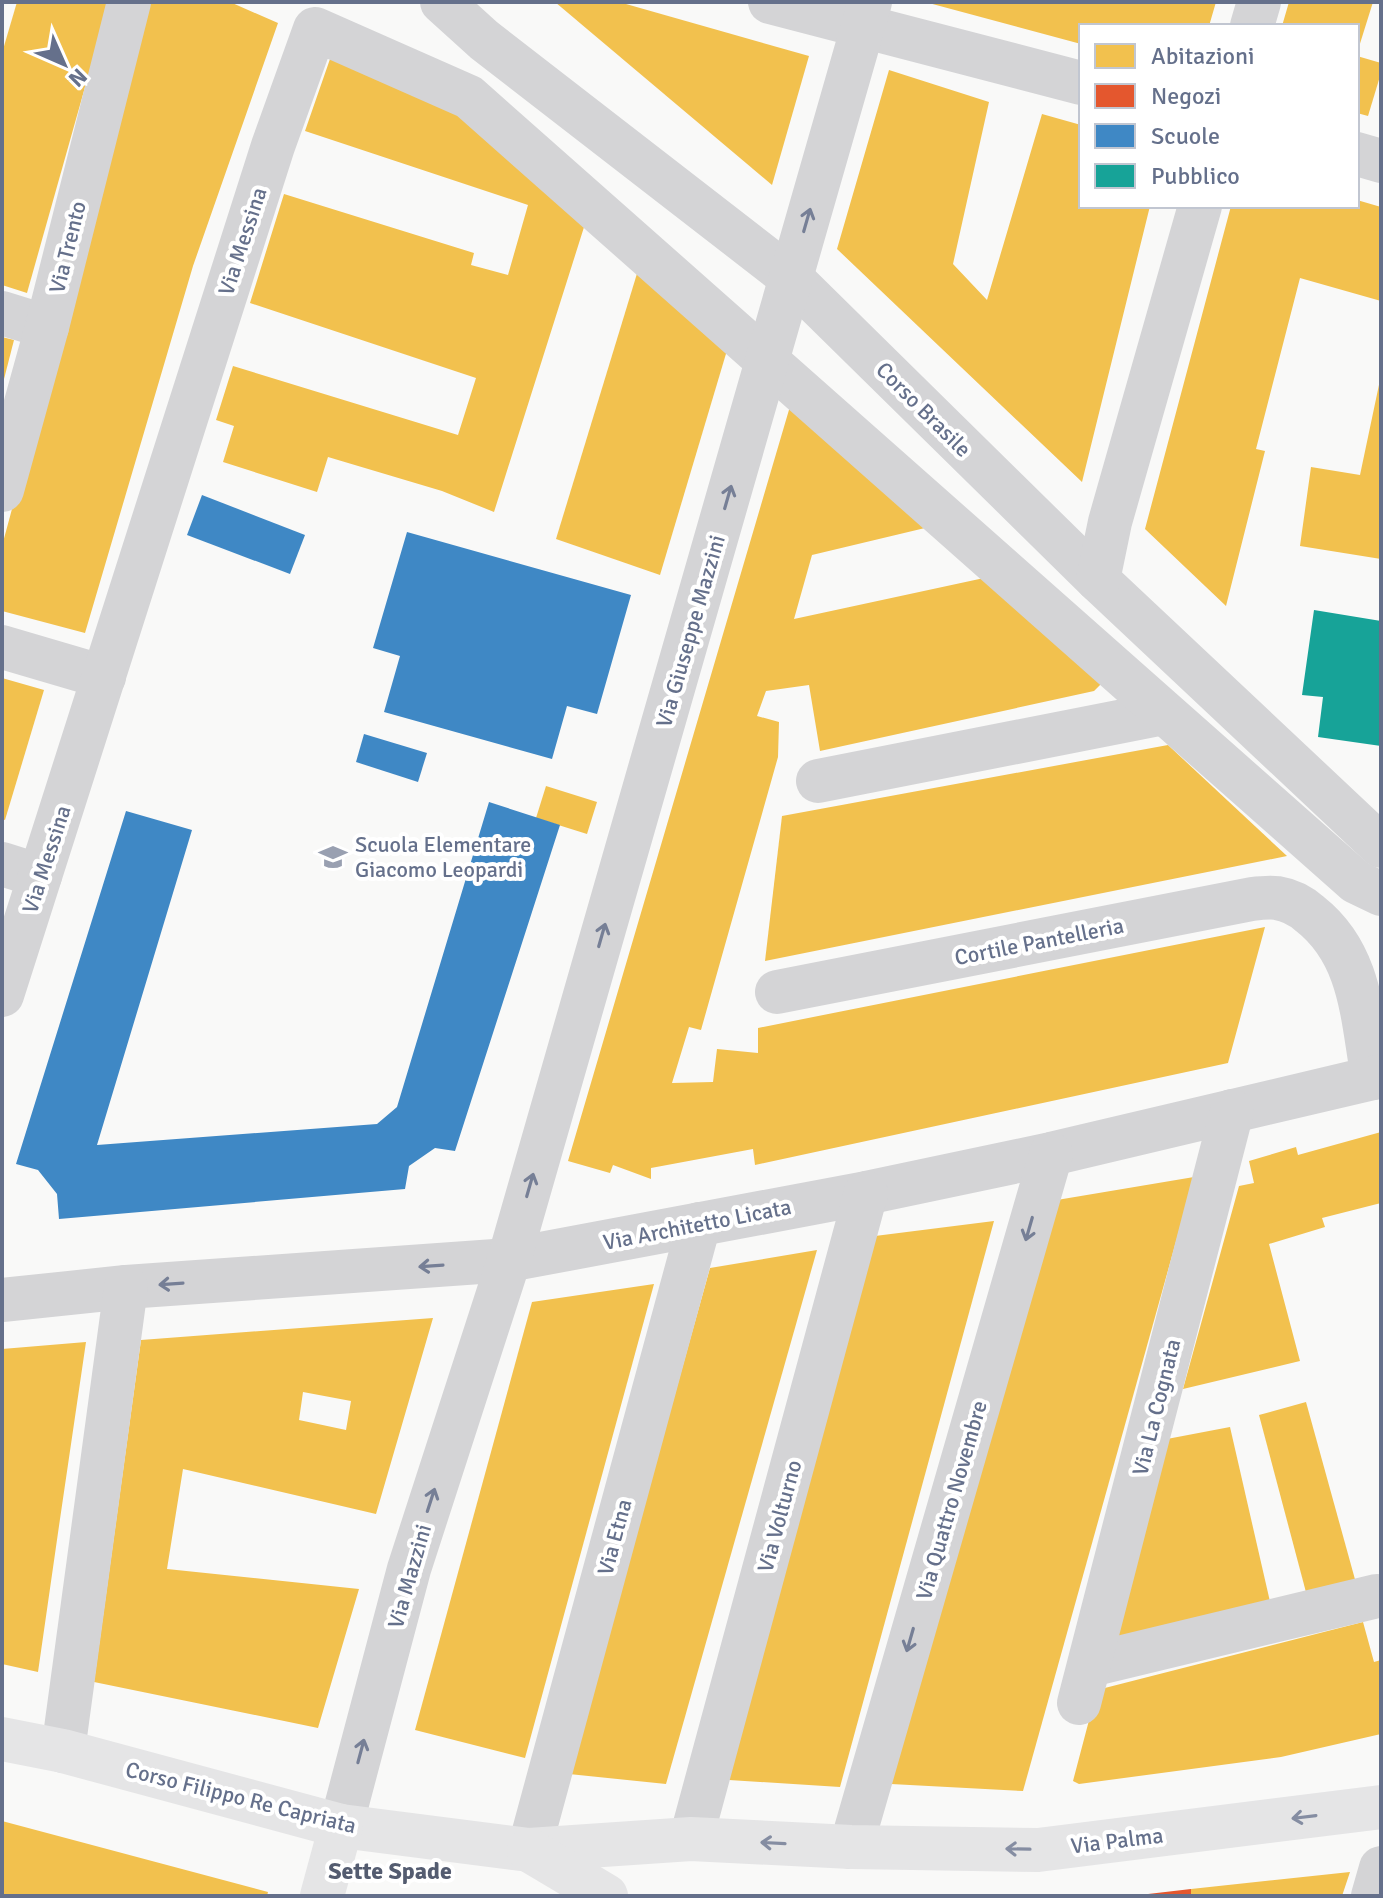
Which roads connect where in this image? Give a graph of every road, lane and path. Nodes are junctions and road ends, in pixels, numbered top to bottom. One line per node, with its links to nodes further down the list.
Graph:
1 (129, 2): 13 (street, Via Trento)
2 (442, 2): 11 (street, Corso Brasile)
3 (770, 2): 5 (street)
4 (1259, 2): 6 (street)
5 (867, 14): 7 (street); 11 (street, Via Giuseppe Mazzini, one-way to 5)
6 (1253, 24)
7 (1079, 82)
8 (1359, 155): 9 (street)
9 (1381, 161)
10 (1199, 208): 16 (street)
11 (790, 277): 14 (street, Via Giuseppe Mazzini); 16 (street, Corso Brasile)
12 (2, 313): 13 (street)
13 (47, 327): 15 (street, Via Trento)
14 (768, 359): 18 (street, Via Messina); 19 (street); 31 (street, Via Giuseppe Mazzini, one-way to 14)
15 (3, 486)
16 (1098, 580): 21 (street, Corso Brasile)
17 (2, 647): 18 (street)
18 (104, 677): 22 (street, Via Messina)
19 (1164, 713): 20 (street); 23 (street)
20 (818, 781)
21 (1381, 846)
22 (21, 870): 25 (street, Via Messina)
23 (1381, 894)
24 (777, 992): 26 (street, Cortile Pantelleria)
25 (2, 995)
26 (1377, 1077): 27 (street, Via Architetto Licata)
27 (1232, 1111): 28 (street, Via Architetto Licata); 34 (street, Via La Cognata)
28 (1051, 1154): 29 (street, Via Architetto Licata); 40 (street, Via Quattro Novembre, one-way to 40)
29 (866, 1193): 30 (street, Via Architetto Licata); 39 (street, Via Volturno)
30 (699, 1224): 31 (street, Via Architetto Licata); 41 (street, Via Etna)
31 (509, 1260): 32 (street, Via Architetto Licata, one-way to 32); 38 (street, Via Mazzini, one-way to 31)
32 (126, 1287): 33 (street, Via Architetto Licata); 36 (street)
33 (2, 1300)
34 (1377, 1596)
35 (2, 1739): 36 (main road, Corso Filippo Re Capriata)
36 (63, 1751): 38 (main road, Corso Filippo Re Capriata)
37 (1381, 1807): 40 (main road, Via Palma, one-way to 40)
38 (341, 1826): 41 (main road, Corso Filippo Re Capriata); 43 (main road, Via Mazzini)
39 (691, 1839): 40 (main road, Corso Filippo Re Capriata, one-way to 39); 41 (main road, Corso Filippo Re Capriata)
40 (851, 1847)
41 (529, 1850): 44 (main road, Corso Filippo Re Capriata)
42 (1381, 1868): 45 (street)
43 (322, 1896)
44 (606, 1896)
45 (1373, 1896)

